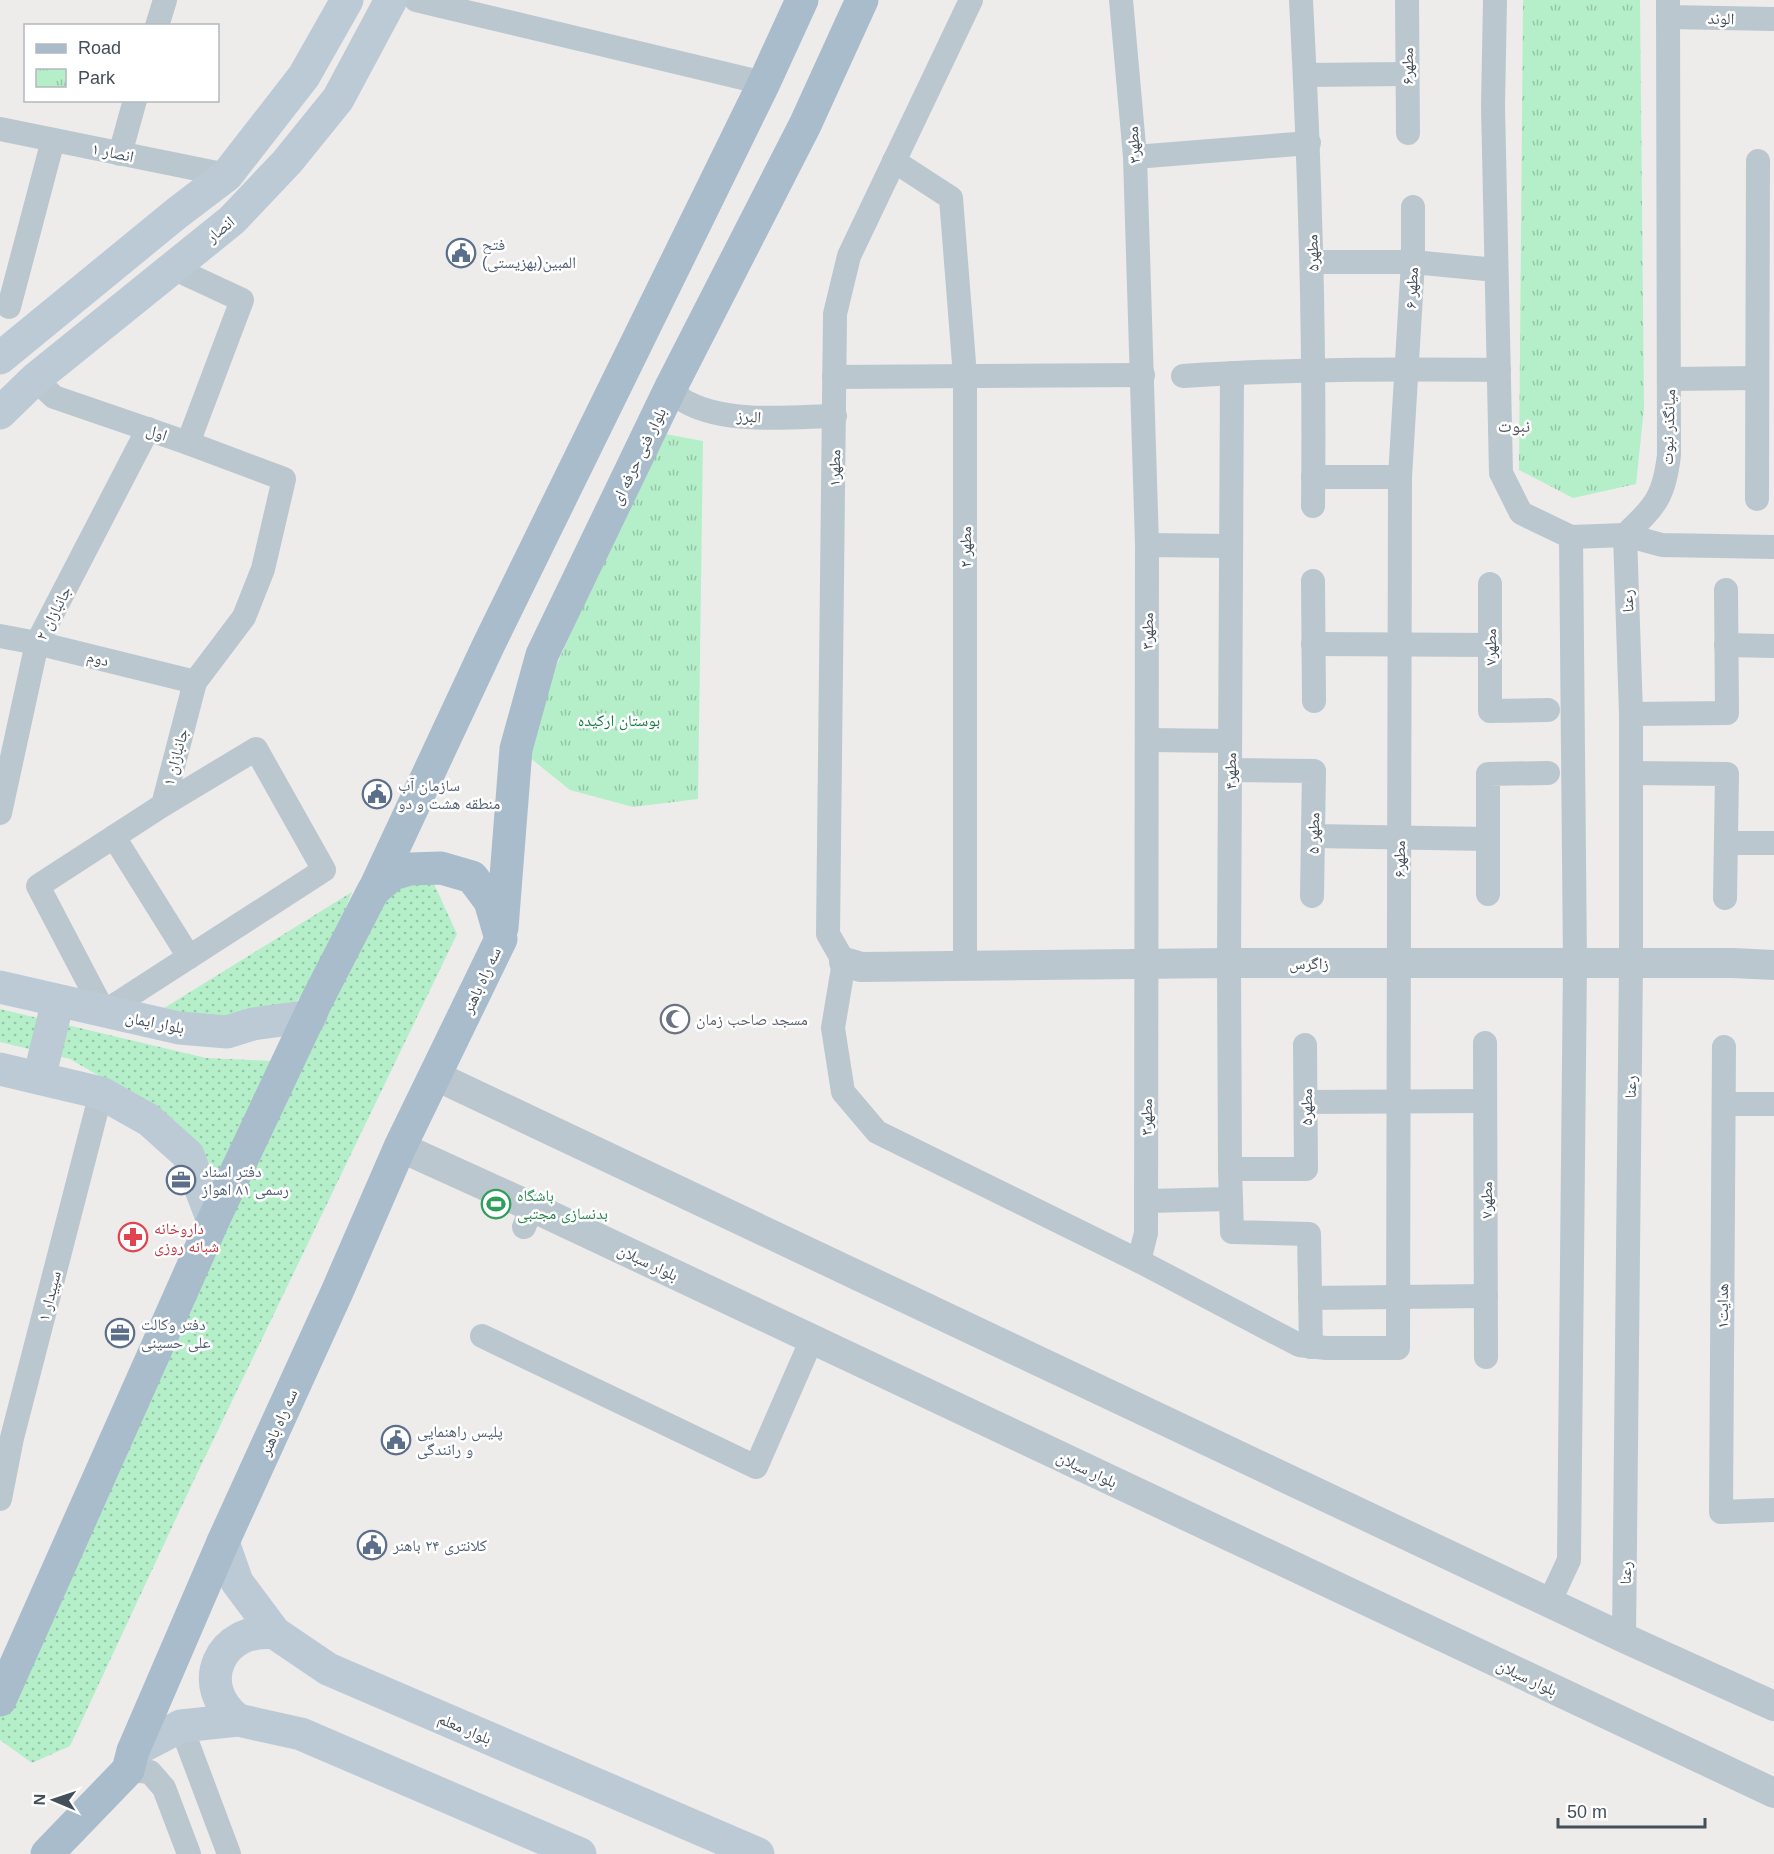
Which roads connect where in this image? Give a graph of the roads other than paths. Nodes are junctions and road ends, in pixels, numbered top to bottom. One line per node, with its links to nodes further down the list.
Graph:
1 (165, 0): 14 (street)
2 (347, 0): 27 (main road)
3 (391, 0): 32 (main road, انصار)
4 (416, 0): 17 (street)
5 (802, 0): 17 (main road)
6 (862, 0): 49 (main road, بلوار فنی حرفه ای)
7 (971, 0): 25 (street, مطهر۱)
8 (1121, 0): 24 (street, مطهر۳)
9 (1301, 0): 16 (street, مطهر۵)
10 (1407, 0): 15 (street, مطهر۶)
11 (1496, 0): 33 (street)
12 (1668, 8): 13 (street, الوند); 48 (street, میانگذر نبوت)
13 (1774, 19)
14 (158, 24)
15 (1407, 74): 16 (street); 20 (street, مطهر۶)
16 (1305, 75): 22 (street, مطهر۵)
17 (764, 83): 92 (main road)
18 (134, 102): 23 (street)
19 (0, 129): 21 (street, انصار ۱)
20 (1408, 133)
21 (53, 140): 23 (street, انصار ۱); 34 (street)
22 (1308, 142): 24 (street); 30 (street, مطهر۵)
23 (120, 154): 27 (street, انصار ۱)
24 (1135, 157): 42 (street, مطهر۳)
25 (894, 161): 43 (street, مطهر ۲); 45 (street, مطهر۱)
26 (1758, 161): 29 (street)
27 (227, 176): 35 (main road)
28 (1413, 207): 31 (street, مطهر ۶)
29 (1766, 220): 46 (street)
30 (1313, 262): 31 (street); 40 (street, مطهر۵)
31 (1413, 262): 33 (street); 38 (street, مطهر ۶)
32 (173, 268): 37 (main road, انصار); 53 (street)
33 (1496, 270): 39 (street)
34 (4, 305): 35 (street)
35 (36, 327): 36 (main road); 37 (main road)
36 (3, 349): 47 (main road)
37 (66, 354): 47 (main road, انصار)
38 (1406, 369): 39 (street); 40 (street); 56 (street, مطهر۶)
39 (1499, 370): 61 (street)
40 (1315, 371): 41 (street); 55 (street, مطهر۵)
41 (1232, 373): 44 (street); 63 (street, مطهر۴)
42 (1143, 375): 43 (street); 62 (street, مطهر۳)
43 (965, 376): 45 (street); 104 (street, مطهر ۲)
44 (1184, 376)
45 (834, 377): 51 (street, مطهر۱)
46 (1757, 378): 48 (street); 54 (street)
47 (35, 379): 50 (main road, انصار); 52 (street, اول)
48 (1670, 379): 60 (street, میانگذر نبوت)
49 (671, 387): 51 (street, البرز); 96 (main road, بلوار فنی حرفه ای)
50 (0, 413)
51 (835, 416): 98 (street, مطهر۱)
52 (148, 429): 53 (street, اول); 69 (street, جانبازان ۲)
53 (188, 443): 57 (street, اول)
54 (1765, 446): 58 (street)
55 (1313, 477): 56 (street); 59 (street, مطهر۵)
56 (1400, 477): 71 (street, مطهر۶)
57 (284, 479): 75 (street, جانبازان ۱)
58 (1757, 499)
59 (1313, 507)
60 (1625, 535): 61 (street); 64 (street); 78 (street, رعنا)
61 (1571, 537): 101 (street)
62 (1147, 545): 63 (street); 79 (street, مطهر۳)
63 (1231, 546): 80 (street, مطهر۴)
64 (1774, 547)
65 (1313, 581): 70 (street)
66 (1490, 584): 72 (street, مطهر۷)
67 (1726, 590): 73 (street)
68 (0, 636): 69 (street, دوم)
69 (37, 643): 75 (street, دوم); 85 (street, جانبازان ۲)
70 (1314, 644): 71 (street); 76 (street)
71 (1400, 644): 72 (street); 88 (street, مطهر۶)
72 (1490, 645): 77 (street, مطهر۷)
73 (1726, 645): 74 (street); 78 (street)
74 (1774, 646)
75 (195, 682): 84 (street, جانبازان ۱)
76 (1314, 701)
77 (1548, 710)
78 (1631, 714): 83 (street, رعنا)
79 (1147, 740): 80 (street); 103 (street, مطهر۳)
80 (1230, 741): 81 (street, مطهر۴)
81 (1230, 770): 86 (street, مطهر ۵); 99 (street, مطهر۴)
82 (1548, 773): 89 (street)
83 (1631, 773): 90 (street); 102 (street, رعنا)
84 (163, 805): 87 (street, جانبازان ۱); 97 (street)
85 (0, 813)
86 (1313, 836): 88 (street); 94 (street, مطهر ۵)
87 (114, 837): 97 (street); 108 (street, جانبازان ۱)
88 (1399, 837): 89 (street); 100 (street, مطهر۶)
89 (1487, 839): 93 (street)
90 (1726, 843): 91 (street); 95 (street)
91 (1774, 843)
92 (373, 891): 96 (main road, سه راه باهنر); 109 (main road, سه راه باهنر)
93 (1488, 894)
94 (1312, 896)
95 (1725, 898)
96 (501, 939): 114 (main road, سه راه باهنر)
97 (189, 957): 108 (street)
98 (844, 962): 104 (street, زاگرس); 127 (street)
99 (1229, 963): 100 (street, زاگرس); 103 (street, زاگرس); 123 (street, مطهر۴)
100 (1399, 963): 101 (street, زاگرس); 117 (street, مطهر۶)
101 (1575, 963): 102 (street, زاگرس); 139 (street)
102 (1631, 963): 105 (street, زاگرس); 141 (street, رعنا)
103 (1147, 964): 104 (street, زاگرس); 125 (street, مطهر۳)
104 (965, 965)
105 (1774, 965)
106 (0, 987): 107 (main road, بلوار ایمان)
107 (58, 1001): 108 (main road, بلوار ایمان); 115 (main road)
108 (104, 1012): 109 (main road, بلوار ایمان)
109 (311, 1016): 126 (main road, سه راه باهنر)
110 (1485, 1043): 118 (street, مطهر۷)
111 (1305, 1045): 119 (street, مطهر۵)
112 (1724, 1047): 120 (street, هدایت۱)
113 (0, 1068): 115 (main road)
114 (436, 1076): 122 (main road, سه راه باهنر); 139 (street)
115 (39, 1078): 116 (main road)
116 (101, 1093): 126 (main road); 135 (street, سپیدار ۱)
117 (1398, 1101): 118 (street); 119 (street); 130 (street, مطهر۶)
118 (1485, 1101): 128 (street, مطهر۷)
119 (1306, 1102): 123 (street, مطهر۵)
120 (1724, 1104): 121 (street); 137 (street, هدایت۱)
121 (1774, 1104)
122 (400, 1147): 132 (street, بلوار سبلان); 138 (main road, سه راه باهنر)
123 (1230, 1169): 124 (street, مطهر۴)
124 (1231, 1199): 125 (street); 129 (street, مطهر۴)
125 (1146, 1201): 127 (street, مطهر۳)
126 (213, 1221): 142 (main road, سه راه باهنر)
127 (1139, 1261): 133 (street)
128 (1486, 1296): 130 (street); 134 (street, مطهر۷)
129 (1310, 1298): 130 (street); 133 (street)
130 (1398, 1298): 133 (street, مطهر۶)
131 (482, 1336): 132 (street)
132 (812, 1339): 147 (street, بلوار سبلان)
133 (1311, 1347)
134 (1486, 1357)
135 (6, 1436): 136 (street, سپیدار ۱)
136 (0, 1499)
137 (1774, 1510)
138 (223, 1542): 140 (main road, بلوار معلم); 146 (main road, سه راه باهنر)
139 (1549, 1603): 141 (street)
140 (275, 1633): 144 (main road); 152 (main road, بلوار معلم)
141 (1624, 1638): 143 (street)
142 (0, 1700)
143 (1774, 1706)
144 (238, 1720): 145 (main road); 151 (main road)
145 (181, 1726): 146 (main road); 150 (street)
146 (131, 1761): 148 (main road, سه راه باهنر); 149 (street)
147 (1774, 1793)
148 (47, 1854)
149 (189, 1854)
150 (229, 1854)
151 (580, 1854)
152 (758, 1854)

